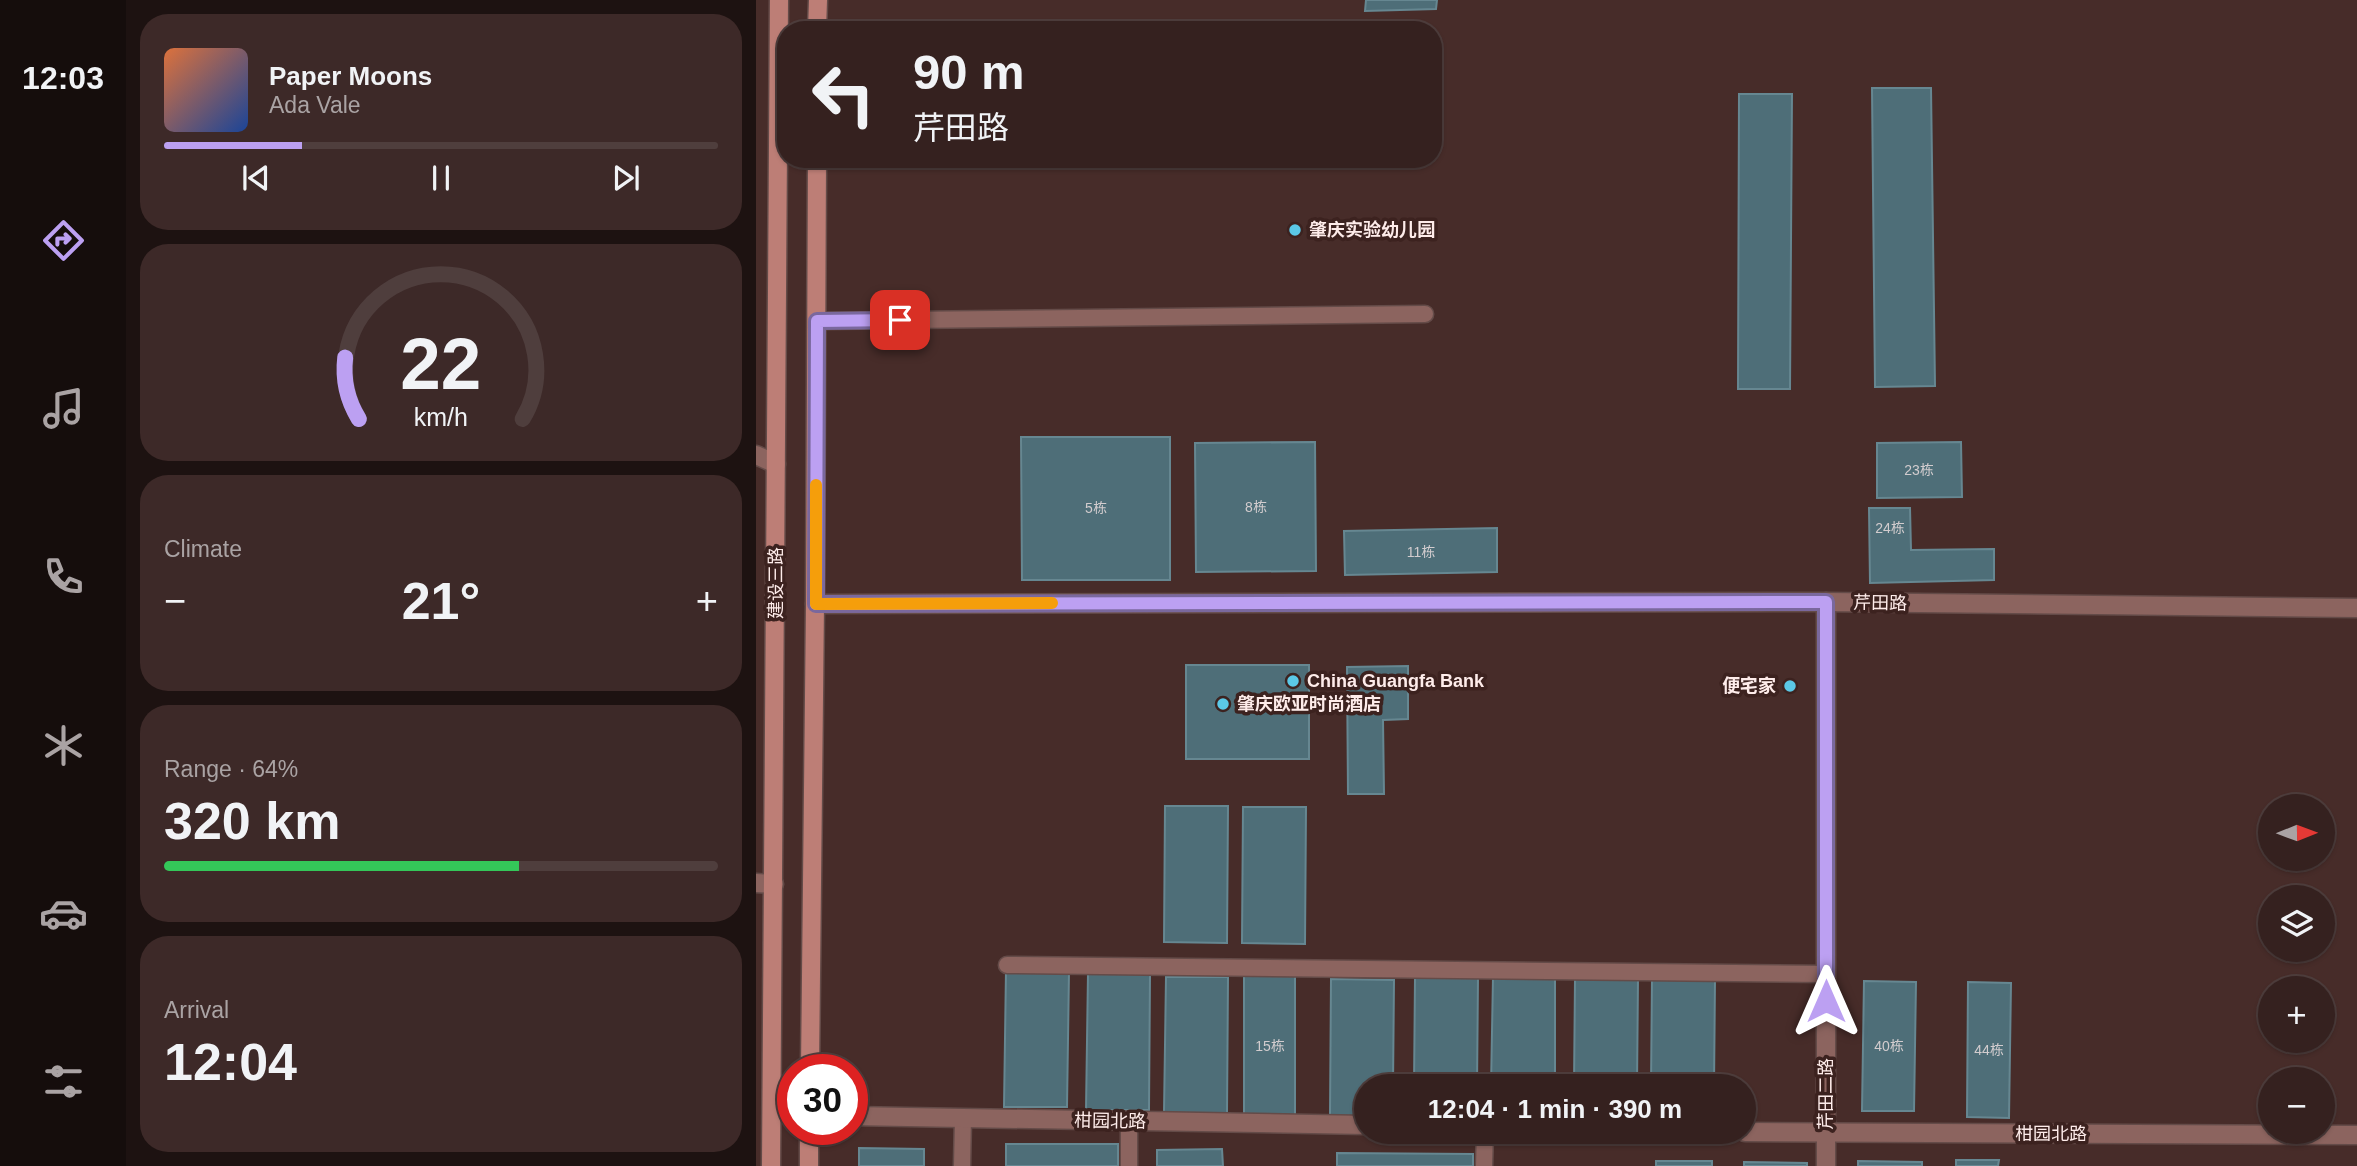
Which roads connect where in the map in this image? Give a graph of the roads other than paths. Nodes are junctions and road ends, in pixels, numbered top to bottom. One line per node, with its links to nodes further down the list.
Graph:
1 (779, 0): 3 (main road, 建设三路)
2 (818, 0): 4 (main road)
3 (779, 21)
4 (817, 21)
5 (778, 168): 10 (main road, 建设三路)
6 (817, 168): 8 (main road)
7 (1424, 314): 8 (lane)
8 (817, 321): 12 (main road)
9 (756, 455): 10 (street)
10 (776, 464): 15 (main road, 建设三路)
11 (1826, 602): 12 (street, 芹田路); 13 (street, 芹田路); 17 (street, 芹田二路)
12 (816, 604): 18 (main road)
13 (2357, 608)
14 (756, 883): 15 (street)
15 (774, 884): 28 (main road, 建设三路)
16 (1007, 965): 17 (lane)
17 (1826, 974): 24 (street, 芹田二路)
18 (810, 1054)
19 (868, 1116): 20 (street, 柑园北路)
20 (963, 1118): 21 (street, 柑园北路); 30 (lane)
21 (1129, 1121): 22 (street, 柑园北路); 31 (lane)
22 (1354, 1125)
23 (1756, 1132): 24 (street, 柑园北路)
24 (1826, 1134): 25 (street, 柑园北路); 33 (street, 芹田二路)
25 (2357, 1135)
26 (1485, 1144): 32 (lane)
27 (809, 1145): 29 (main road)
28 (771, 1166)
29 (809, 1166)
30 (962, 1166)
31 (1129, 1166)
32 (1484, 1166)
33 (1826, 1166)

